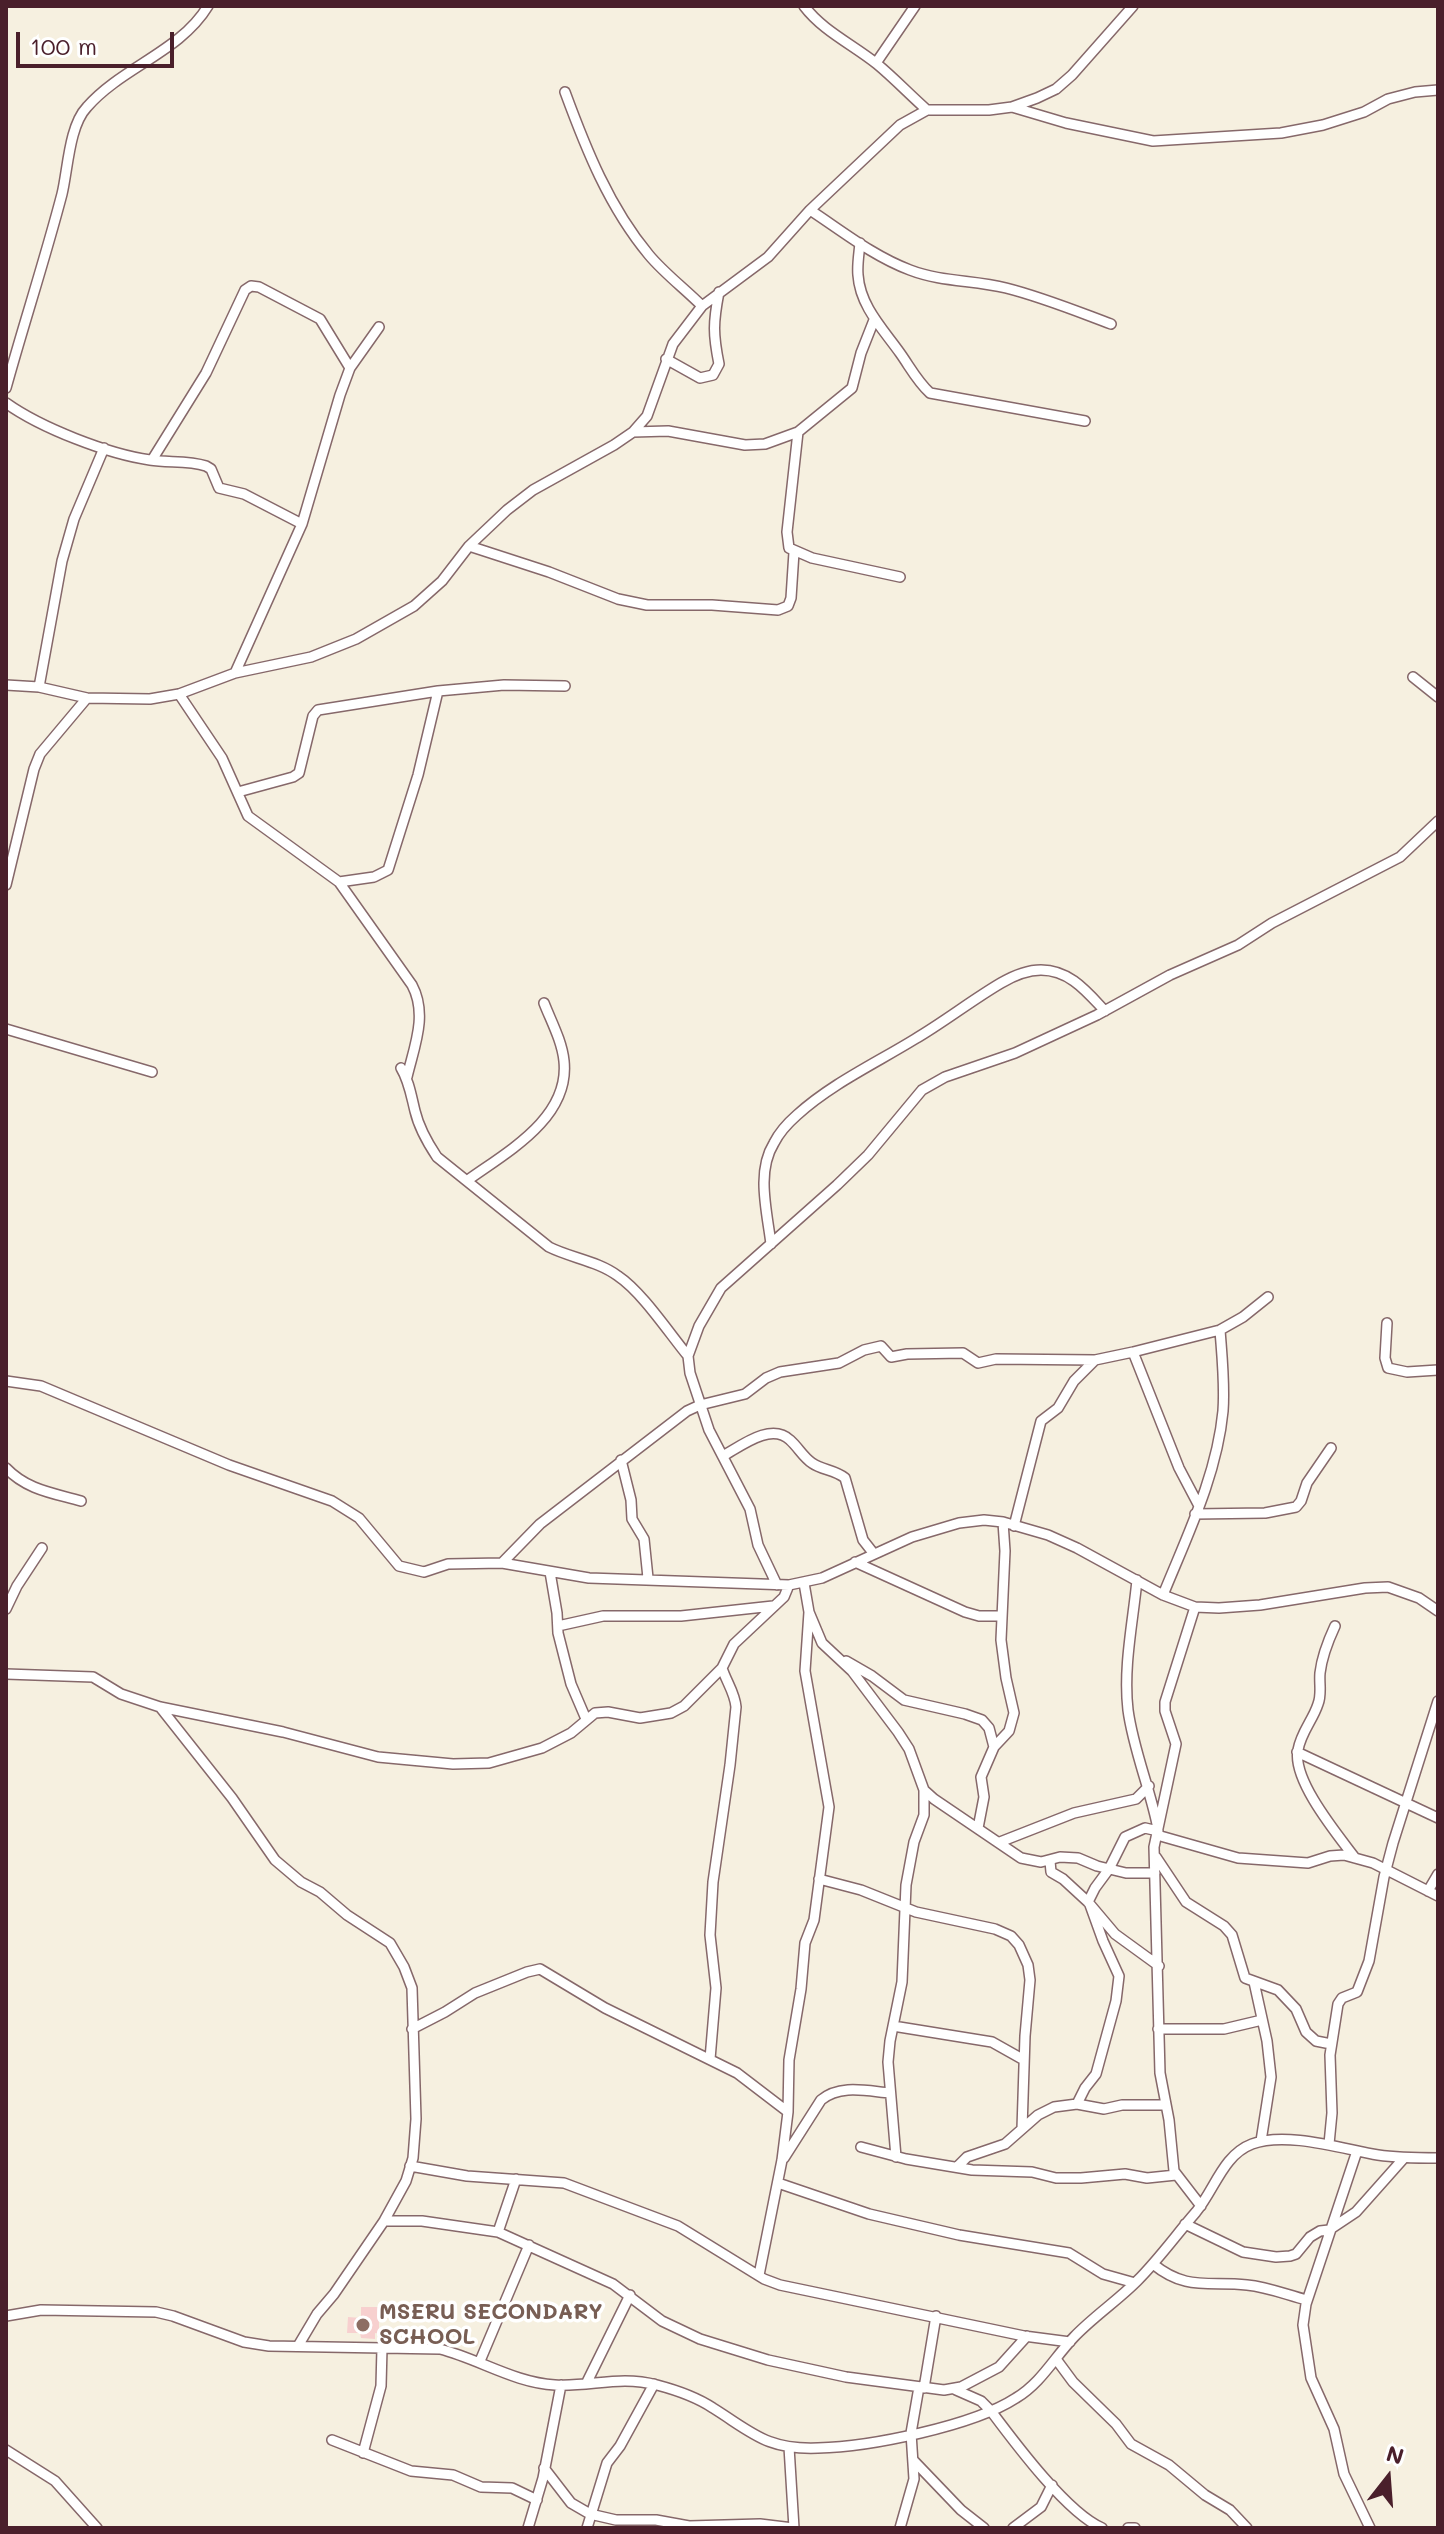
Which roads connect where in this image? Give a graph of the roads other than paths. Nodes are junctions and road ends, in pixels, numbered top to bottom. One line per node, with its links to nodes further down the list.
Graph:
1 (208, 6): 19 (street)
2 (804, 6): 5 (street)
3 (915, 6): 5 (street)
4 (1133, 6): 8 (street)
5 (876, 63): 9 (street)
6 (1438, 90): 8 (street)
7 (565, 92): 13 (street)
8 (1012, 107): 9 (street)
9 (927, 110): 10 (street)
10 (810, 210): 11 (street); 12 (street)
11 (860, 243): 14 (street); 15 (street)
12 (719, 292): 13 (street); 17 (street)
13 (702, 306): 17 (street)
14 (874, 320): 21 (street); 23 (street)
15 (1111, 324)
16 (379, 327): 18 (street)
17 (666, 359): 22 (street)
18 (350, 368): 25 (street); 26 (street)
19 (6, 388)
20 (6, 403): 24 (street)
21 (1085, 421)
22 (633, 432): 23 (street); 27 (street)
23 (798, 432): 28 (street)
24 (104, 448): 25 (street); 34 (street)
25 (152, 460): 26 (street)
26 (302, 524): 30 (street)
27 (469, 546): 28 (street); 30 (street)
28 (794, 552): 29 (street)
29 (900, 577)
30 (235, 673): 36 (street)
31 (1413, 677): 37 (street)
32 (6, 685): 34 (street)
33 (565, 686): 35 (street)
34 (39, 687): 38 (street)
35 (438, 691): 39 (street); 41 (street)
36 (179, 694): 38 (street); 39 (street)
37 (1438, 697)
38 (87, 698): 42 (street)
39 (238, 792): 41 (street)
40 (1438, 821): 44 (street)
41 (339, 882): 48 (street)
42 (6, 885)
43 (544, 1003): 49 (street)
44 (1105, 1011): 50 (street); 50 (street)
45 (6, 1029): 47 (street)
46 (401, 1068): 48 (street)
47 (152, 1072)
48 (407, 1077): 49 (street)
49 (468, 1180): 55 (street)
50 (771, 1244): 55 (street)
51 (1268, 1297): 53 (street)
52 (1387, 1323): 57 (street)
53 (1220, 1330): 54 (street); 65 (street)
54 (1133, 1352): 56 (street); 65 (street)
55 (688, 1356): 59 (street)
56 (1095, 1360): 59 (street); 67 (street)
57 (1438, 1370)
58 (6, 1381): 71 (street)
59 (700, 1405): 61 (street); 62 (street)
60 (1331, 1448): 65 (street)
61 (723, 1456): 69 (street); 76 (street)
62 (621, 1460): 71 (street); 73 (street)
63 (6, 1468): 64 (street)
64 (81, 1501)
65 (1197, 1510): 78 (street)
66 (1003, 1522): 67 (street); 69 (street); 84 (street)
67 (1014, 1526): 74 (street)
68 (42, 1548): 81 (street)
69 (874, 1554): 70 (street)
70 (855, 1562): 75 (street); 84 (street)
71 (502, 1563): 72 (street)
72 (550, 1572): 73 (street); 85 (street)
73 (648, 1578): 76 (street)
74 (1137, 1580): 78 (street); 95 (street)
75 (804, 1583): 77 (street); 83 (street)
76 (777, 1585): 77 (street)
77 (789, 1585): 79 (street)
78 (1163, 1595): 80 (street)
79 (774, 1606): 85 (street); 88 (street)
80 (1195, 1607): 82 (street); 100 (street)
81 (6, 1609)
82 (1438, 1611)
83 (809, 1612): 87 (street); 109 (street)
84 (1002, 1616): 93 (street)
85 (558, 1626): 92 (street)
86 (1335, 1626): 94 (street)
87 (839, 1658): 93 (street); 96 (street)
88 (722, 1668): 92 (street); 120 (street)
89 (6, 1674): 91 (street)
90 (1438, 1701): 97 (street)
91 (160, 1707): 92 (street); 117 (street)
92 (586, 1719)
93 (994, 1747): 99 (street)
94 (1297, 1752): 97 (street); 103 (street)
95 (1149, 1786): 100 (street); 101 (street)
96 (924, 1790): 99 (street); 112 (street)
97 (1407, 1803): 98 (street); 106 (street)
98 (1438, 1818)
99 (978, 1828): 101 (street)
100 (1158, 1831): 102 (street); 103 (street); 105 (street)
101 (1000, 1842): 104 (street)
102 (1155, 1854): 107 (street); 114 (street)
103 (1355, 1858): 106 (street)
104 (1050, 1861): 105 (street); 111 (street)
105 (1109, 1869): 107 (street); 111 (street)
106 (1386, 1869): 110 (street); 119 (street)
107 (1155, 1873): 113 (street)
108 (1438, 1874): 110 (street)
109 (819, 1879): 112 (street); 125 (street)
110 (1433, 1893)
111 (1089, 1904): 113 (street); 123 (street)
112 (905, 1908): 116 (street); 121 (street)
113 (1159, 1966): 118 (street)
114 (1254, 1982): 115 (street); 119 (street)
115 (1262, 2020): 118 (street); 127 (street)
116 (893, 2026): 121 (street); 122 (street)
117 (412, 2029): 120 (street); 135 (street)
118 (1158, 2029): 124 (street)
119 (1331, 2044): 128 (street)
120 (710, 2059): 125 (street)
121 (1024, 2060): 126 (street)
122 (890, 2093): 131 (street); 134 (street)
123 (1077, 2104): 124 (street); 126 (street)
124 (1166, 2105): 137 (street)
125 (788, 2112): 134 (street)
126 (1022, 2129): 136 (street)
127 (1261, 2141): 128 (street); 140 (street)
128 (1329, 2144): 130 (street)
129 (861, 2147): 131 (street)
130 (1357, 2151): 132 (street); 143 (street)
131 (896, 2157): 136 (street)
132 (1404, 2158): 133 (street); 143 (street)
133 (1438, 2158)
134 (782, 2160): 139 (street)
135 (410, 2166): 138 (street); 141 (street)
136 (957, 2167): 137 (street)
137 (1176, 2175): 140 (street)
138 (516, 2179): 144 (street); 147 (street)
139 (778, 2183): 147 (street); 148 (street)
140 (1201, 2206): 142 (street)
141 (384, 2221): 144 (street); 155 (street)
142 (1185, 2224): 143 (street); 146 (street)
143 (1329, 2230): 150 (street)
144 (498, 2232): 145 (street)
145 (529, 2245): 149 (street); 158 (street)
146 (1153, 2264): 148 (street); 150 (street)
147 (759, 2275): 152 (street)
148 (1135, 2283): 154 (street)
149 (630, 2295): 159 (street); 162 (street)
150 (1307, 2300): 186 (street)
151 (6, 2316): 155 (street)
152 (936, 2316): 153 (street); 162 (street)
153 (1027, 2336): 154 (street); 163 (street)
154 (1070, 2342): 157 (street)
155 (298, 2346): 156 (street)
156 (382, 2348): 158 (street); 169 (street)
157 (1056, 2359): 164 (street); 185 (street)
158 (480, 2361): 161 (street)
159 (587, 2382): 160 (street); 161 (street)
160 (654, 2384): 167 (street); 174 (street)
161 (561, 2385): 171 (street)
162 (922, 2387): 163 (street); 165 (street)
163 (952, 2389): 164 (street)
164 (991, 2411): 165 (street); 172 (street)
165 (911, 2433): 167 (street); 170 (street)
166 (332, 2440): 169 (street)
167 (789, 2447): 178 (street)
168 (6, 2450): 175 (street)
169 (363, 2453): 173 (street)
170 (914, 2461): 179 (street); 180 (street)
171 (544, 2468): 173 (street); 174 (street)
172 (1052, 2485): 181 (street); 182 (street)
173 (537, 2500): 176 (street)
174 (590, 2514): 177 (street); 178 (street)
175 (97, 2528)
176 (528, 2528)
177 (587, 2528)
178 (794, 2528)
179 (900, 2528)
180 (984, 2528)
181 (1013, 2528)
182 (1102, 2528)
183 (1128, 2528): 184 (street)
184 (1135, 2528)
185 (1247, 2528)
186 (1370, 2528)

